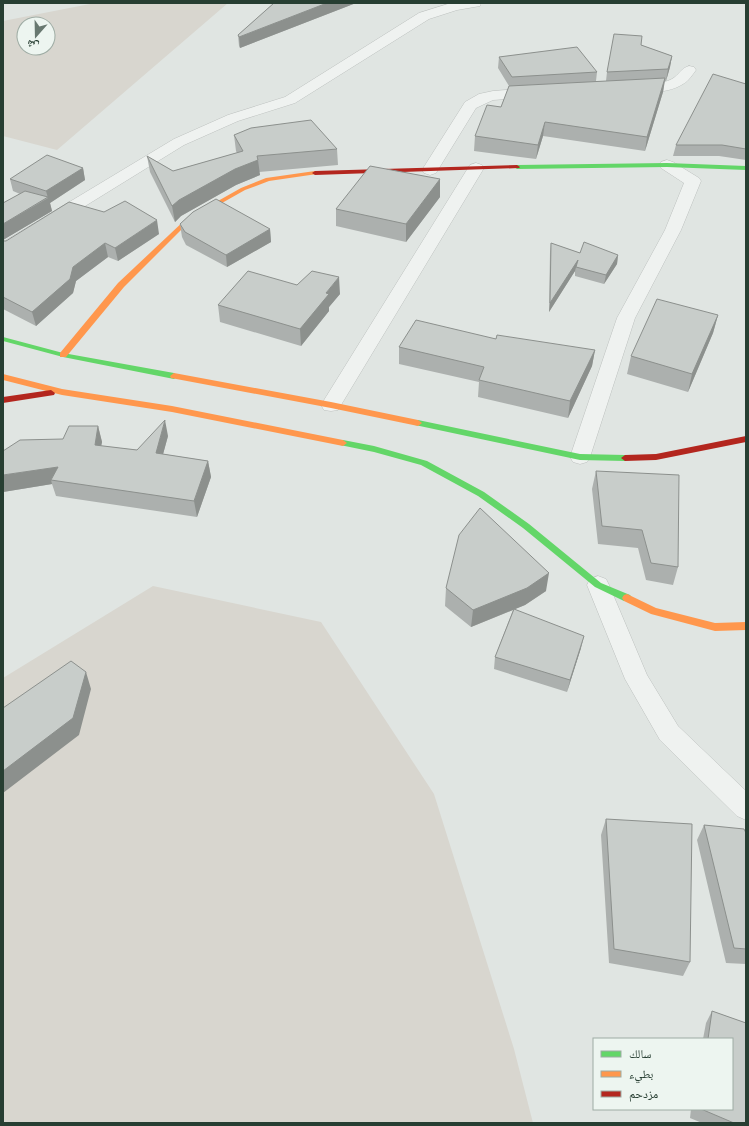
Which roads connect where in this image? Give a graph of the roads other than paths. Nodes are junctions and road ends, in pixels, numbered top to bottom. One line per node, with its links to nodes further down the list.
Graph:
1 (475, 3): 2 (street)
2 (457, 4): 10 (street)
3 (689, 70): 4 (street)
4 (618, 88)
5 (548, 92): 9 (street)
6 (667, 165): 7 (main road); 8 (main road); 18 (street)
7 (476, 168): 9 (main road); 16 (street)
8 (746, 168)
9 (430, 170): 12 (main road)
10 (3, 249)
11 (3, 339): 12 (main road)
12 (63, 354): 16 (main road)
13 (3, 377): 14 (main road)
14 (62, 392): 15 (main road); 19 (main road)
15 (3, 400)
16 (331, 405): 18 (main road)
17 (746, 439): 18 (main road)
18 (580, 457)
19 (598, 585): 20 (main road); 21 (street)
20 (746, 626)
21 (746, 808)

